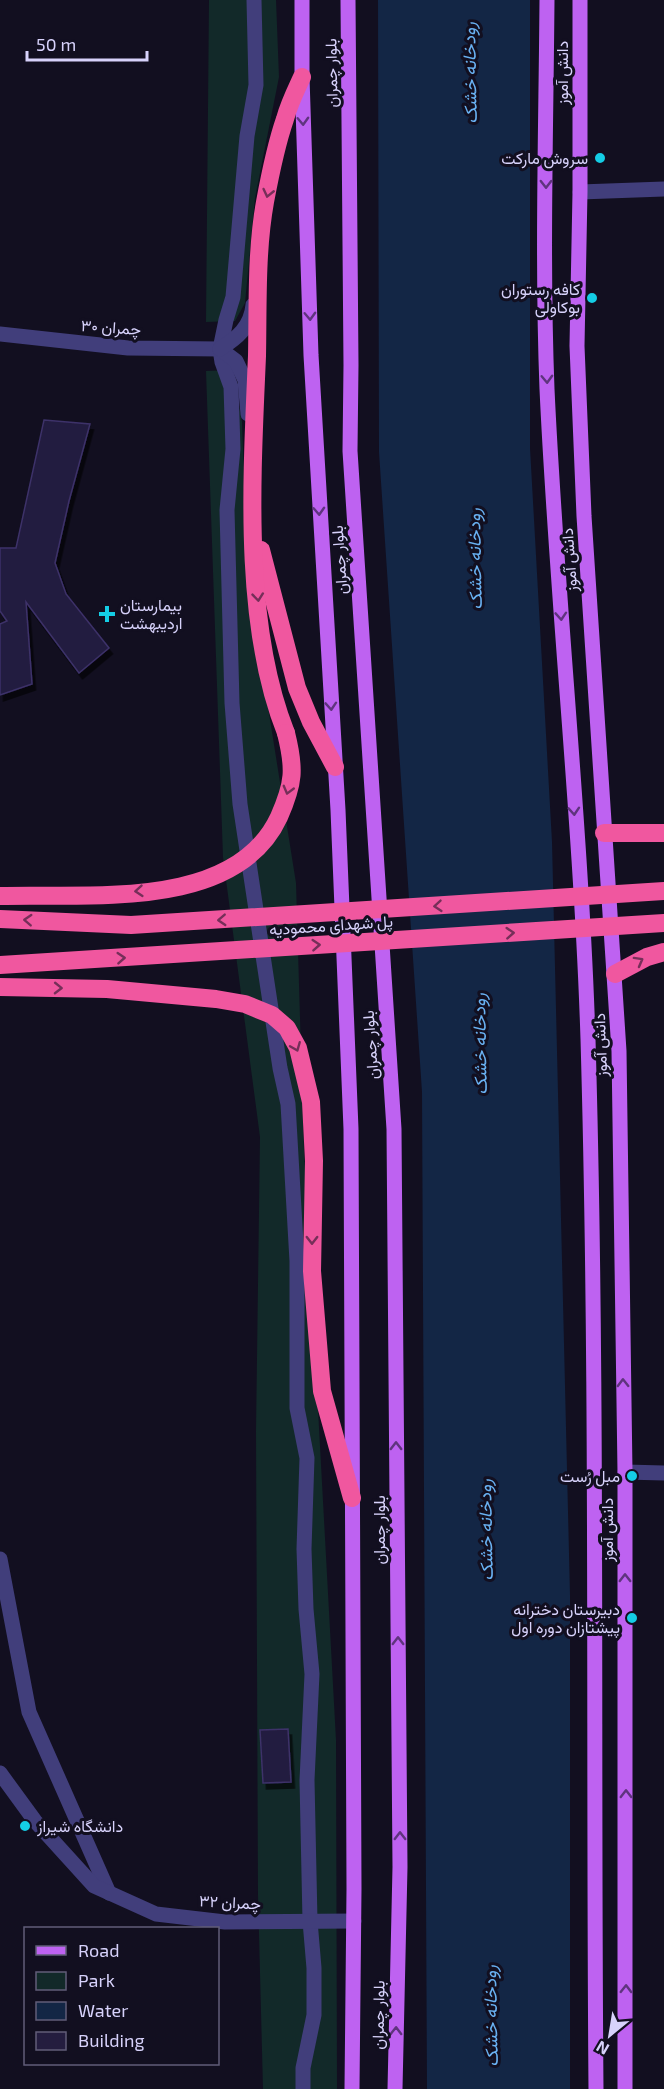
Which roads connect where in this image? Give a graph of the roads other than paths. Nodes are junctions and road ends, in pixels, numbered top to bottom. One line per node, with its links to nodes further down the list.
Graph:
1 (254, 0): 11 (street)
2 (302, 0): 6 (main road, بلوار چمران)
3 (348, 0): 35 (main road, بلوار چمران, one-way to 3)
4 (547, 0): 36 (main road, دانش آموز, one-way to 36)
5 (580, 0): 8 (main road, دانش آموز)
6 (302, 77): 9 (highway, one-way to 9); 14 (main road, بلوار چمران, one-way to 14)
7 (664, 189): 8 (street)
8 (580, 192): 15 (main road, دانش آموز)
9 (261, 246): 11 (street); 12 (highway)
10 (0, 334): 11 (street, ۳۰ چمران)
11 (220, 349): 12 (street); 31 (street)
12 (253, 488): 13 (highway)
13 (254, 528): 14 (highway); 18 (highway, one-way to 18, bridge)
14 (335, 767): 27 (main road, بلوار چمران)
15 (604, 833): 16 (highway); 23 (main road, دانش آموز)
16 (664, 833)
17 (664, 891): 19 (highway, پل شهدای محمودیه, one-way to 19, bridge)
18 (0, 896)
19 (0, 919)
20 (664, 923): 22 (highway, پل شهدای محمودیه, one-way to 20, bridge)
21 (664, 952): 23 (highway, one-way to 21)
22 (0, 965)
23 (615, 975): 25 (main road, دانش آموز, one-way to 23)
24 (0, 987): 27 (highway, one-way to 27, bridge)
25 (625, 1472): 26 (street); 37 (main road, دانش آموز, one-way to 25)
26 (664, 1473)
27 (352, 1498): 32 (main road, بلوار چمران)
28 (0, 1559): 30 (street)
29 (0, 1773): 30 (street, ۳۲ چمران)
30 (109, 1893): 31 (street, ۳۲ چمران)
31 (310, 1921): 32 (street, ۳۲ چمران); 33 (street)
32 (354, 1921): 34 (main road, بلوار چمران)
33 (303, 2089)
34 (352, 2089)
35 (395, 2089)
36 (596, 2089)
37 (625, 2089)

